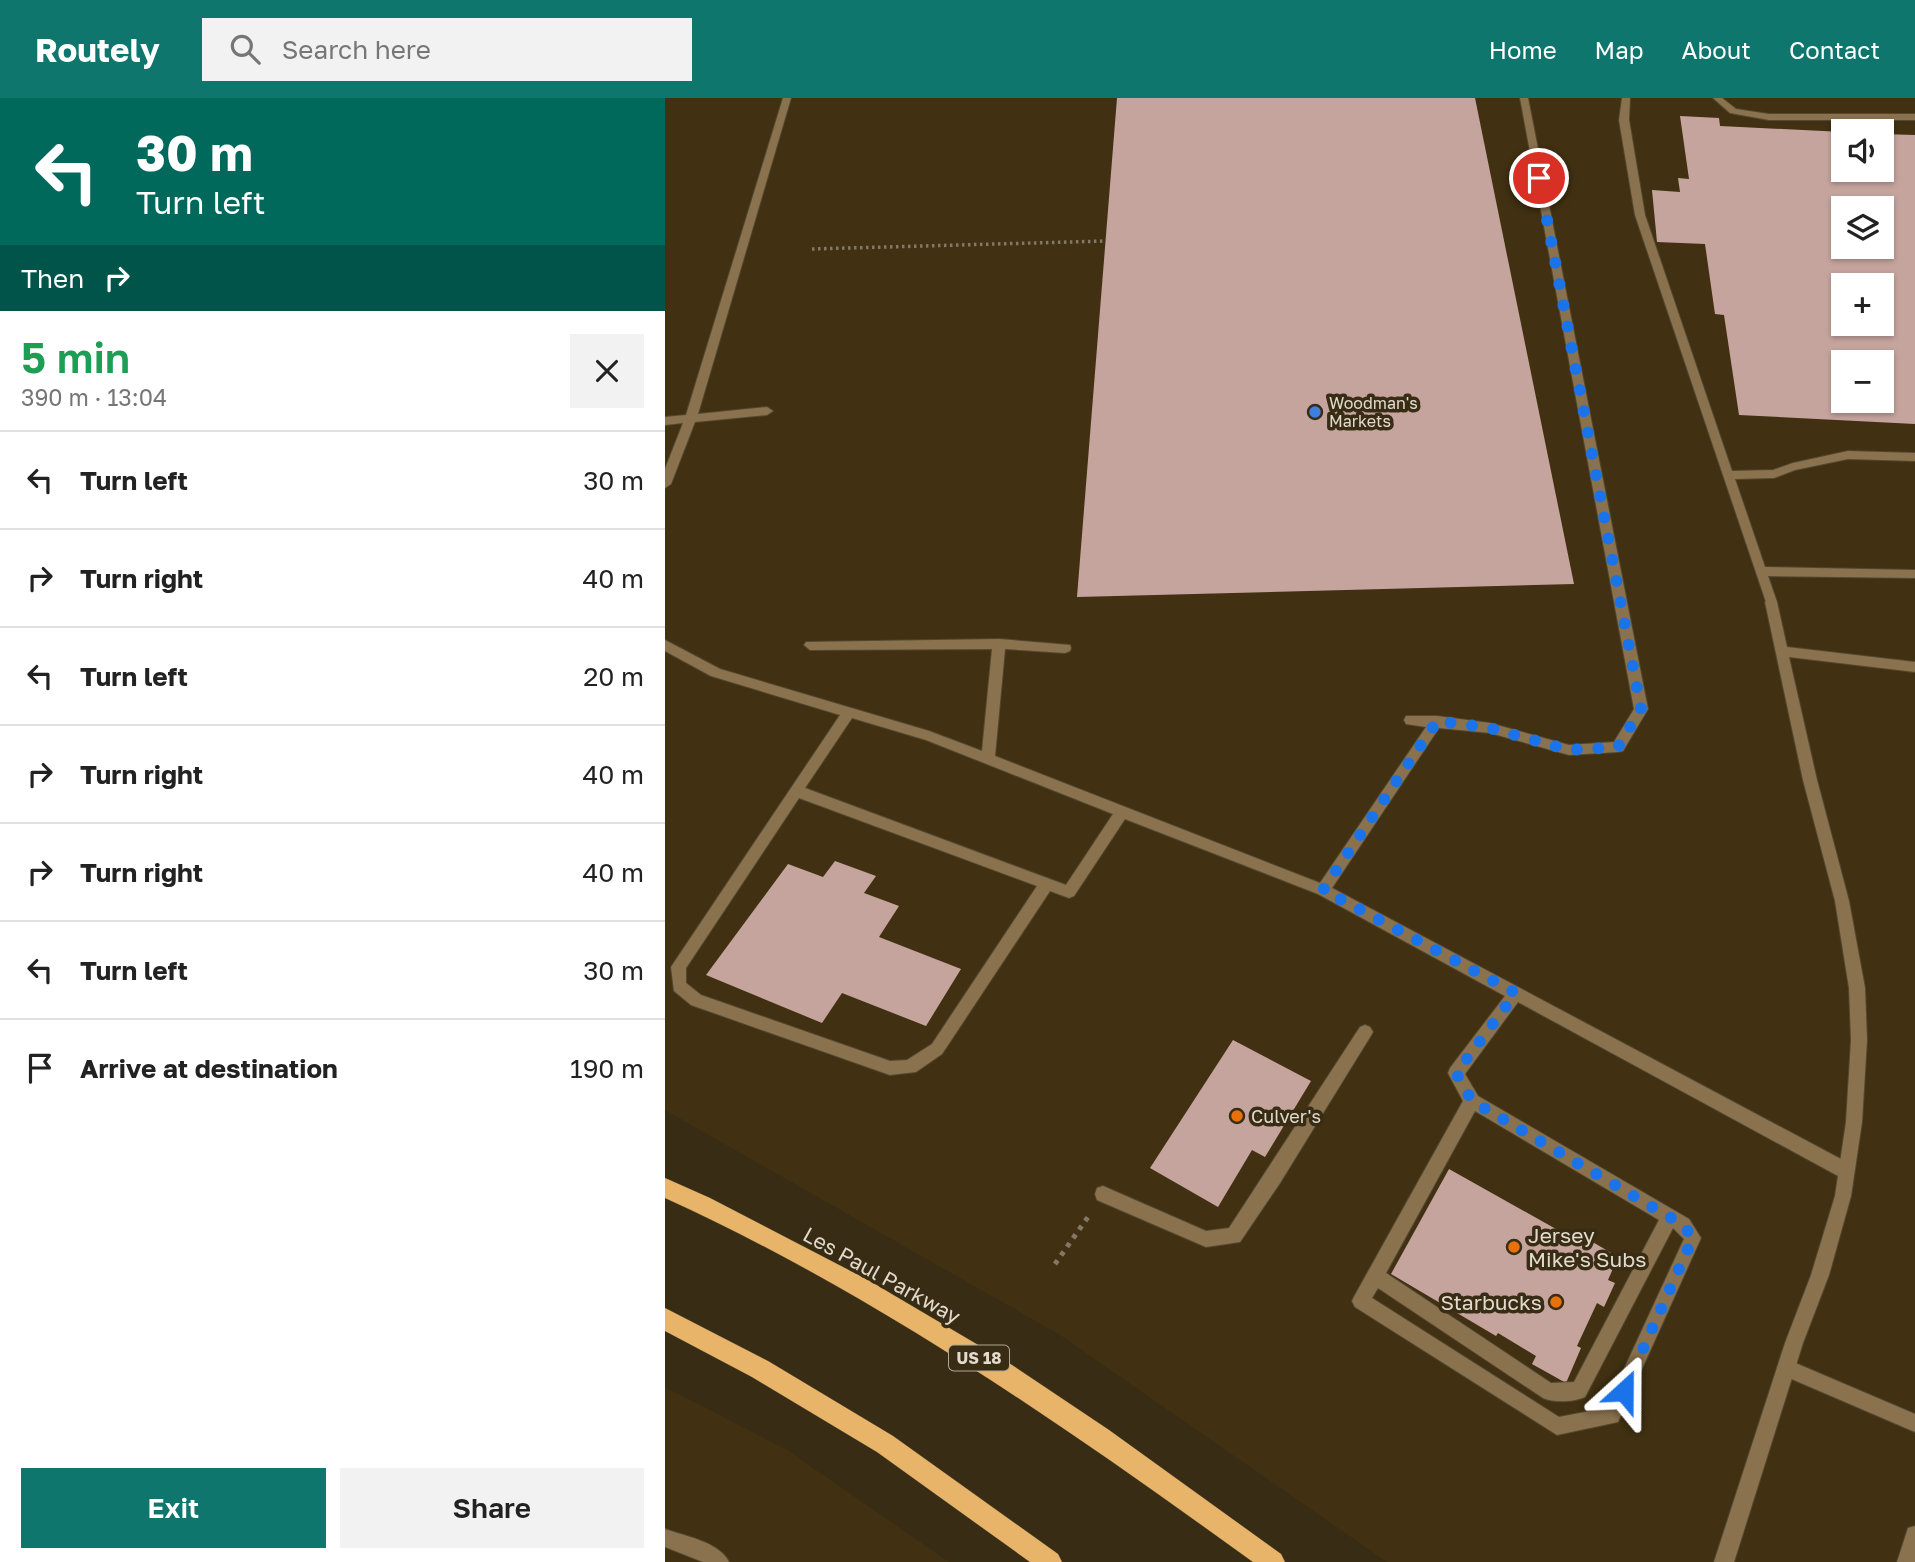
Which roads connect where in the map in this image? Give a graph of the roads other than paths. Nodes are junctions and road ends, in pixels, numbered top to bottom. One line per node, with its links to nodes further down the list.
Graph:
1 (787, 98): 7 (street)
2 (1524, 98): 22 (street)
3 (1626, 98): 10 (street)
4 (1717, 98): 5 (street)
5 (1915, 117)
6 (767, 411): 7 (street)
7 (691, 418): 8 (street); 11 (street)
8 (665, 421)
9 (1915, 457): 10 (street)
10 (1728, 475): 12 (street)
11 (666, 477)
12 (1760, 571): 13 (street); 18 (street)
13 (1915, 574)
14 (999, 644): 16 (street); 17 (street); 23 (street)
15 (665, 645): 20 (street)
16 (810, 645)
17 (1065, 648)
18 (1783, 651): 19 (street); 31 (street)
19 (1915, 667)
20 (849, 712): 23 (street); 24 (street)
21 (1411, 720): 22 (street)
22 (1437, 721): 27 (street)
23 (988, 759): 25 (street)
24 (797, 791): 26 (street); 26 (street)
25 (1123, 811): 26 (street); 27 (street)
26 (1047, 884)
27 (1323, 890): 28 (street)
28 (1516, 993): 30 (street); 31 (street)
29 (1365, 1032): 33 (street)
30 (1472, 1101): 34 (street); 35 (street)
31 (1846, 1171): 37 (street)
32 (665, 1188): 42 (main road, Les Paul Parkway / US 18)
33 (1104, 1194)
34 (1677, 1221): 35 (street); 35 (street)
35 (1375, 1276)
36 (665, 1319): 41 (main road)
37 (1786, 1368): 38 (street); 43 (street)
38 (1915, 1423)
39 (665, 1538): 40 (street)
40 (719, 1562)
41 (1050, 1562)
42 (1273, 1562)
43 (1724, 1562)

